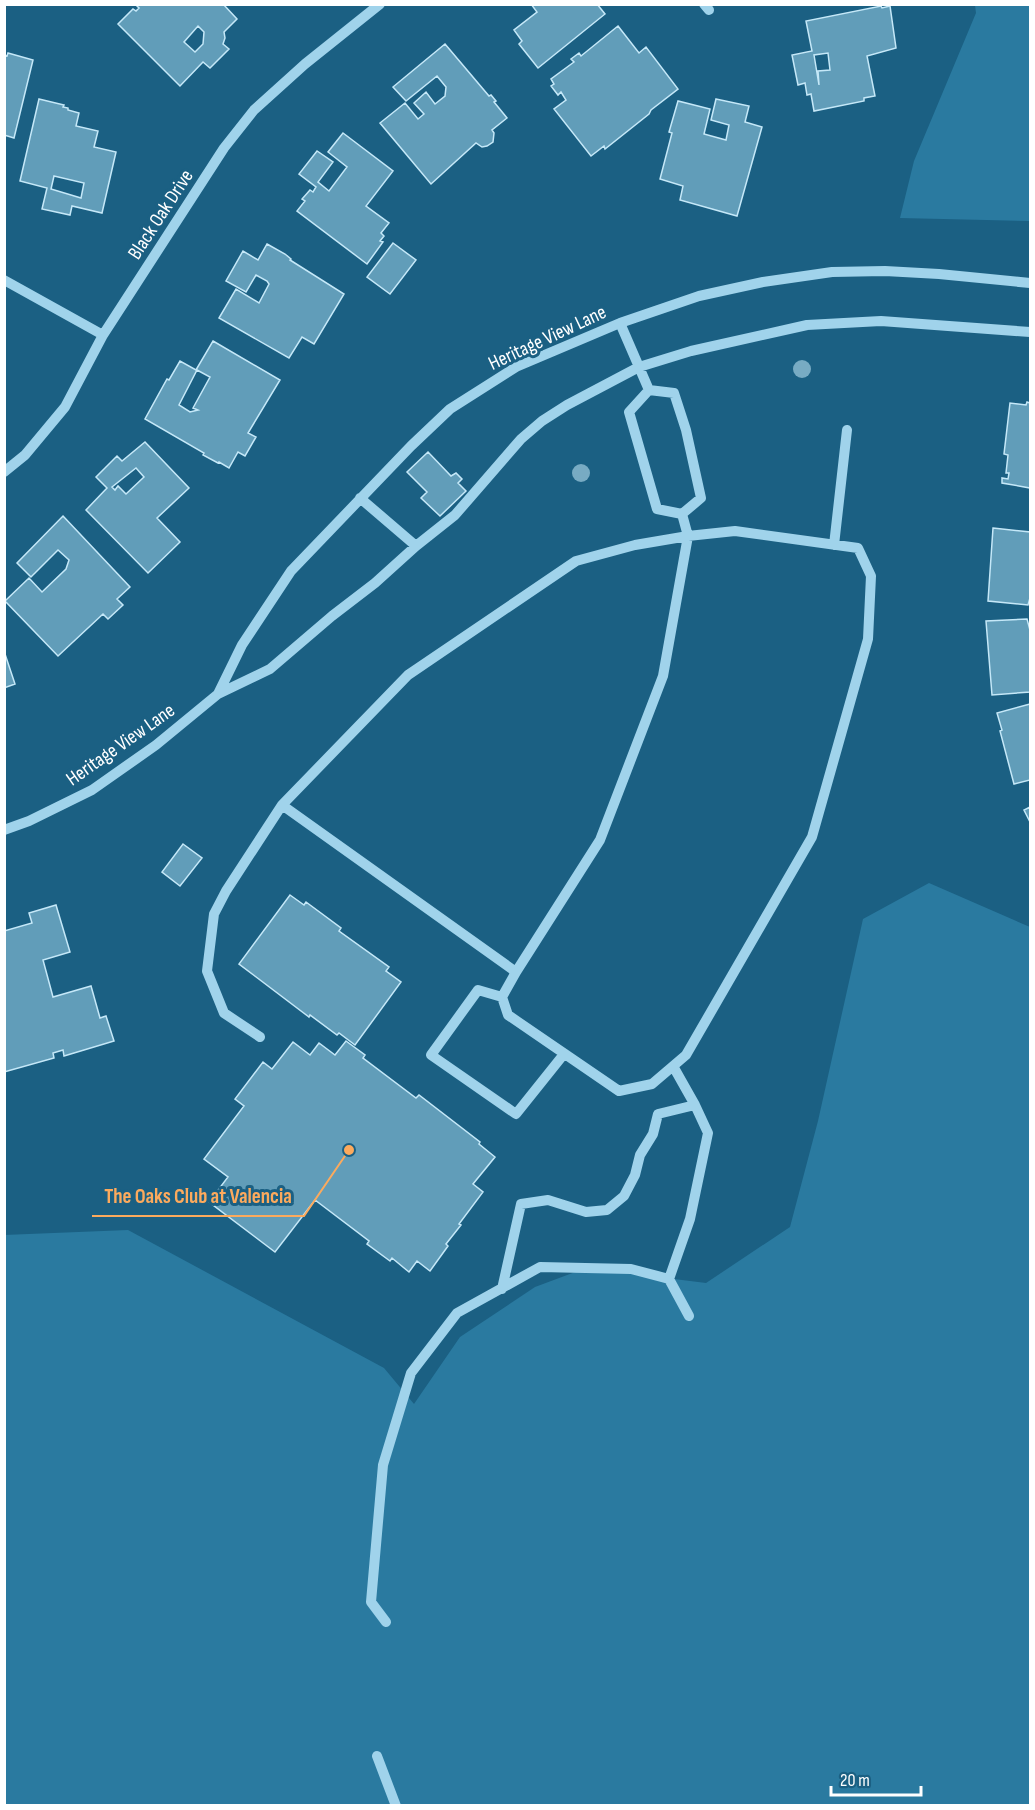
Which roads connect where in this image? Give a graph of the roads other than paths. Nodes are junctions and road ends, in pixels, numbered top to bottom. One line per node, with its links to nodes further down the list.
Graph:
1 (380, 4): 6 (street, Black Oak Drive)
2 (4, 280): 6 (street)
3 (1030, 283): 4 (street, Heritage View Lane)
4 (620, 322): 7 (street); 11 (street, Heritage View Lane)
5 (1030, 332): 7 (street, Heritage View Lane)
6 (103, 335): 10 (street, Black Oak Drive)
7 (639, 367): 8 (street); 15 (street, Heritage View Lane)
8 (650, 390): 12 (street); 12 (street)
9 (847, 430): 14 (street)
10 (4, 472)
11 (360, 498): 15 (street); 16 (street, Heritage View Lane)
12 (682, 514): 13 (street)
13 (688, 536): 14 (street); 17 (street); 19 (street)
14 (834, 545): 23 (street)
15 (416, 546): 16 (street, Heritage View Lane)
16 (218, 694): 18 (street, Heritage View Lane)
17 (282, 805): 19 (street); 21 (street)
18 (4, 831)
19 (516, 972): 20 (street)
20 (502, 997): 22 (street); 22 (street)
21 (260, 1037)
22 (564, 1054): 23 (street)
23 (674, 1066): 24 (street)
24 (695, 1105): 25 (street); 26 (street)
25 (669, 1279): 26 (street); 27 (street)
26 (502, 1288): 28 (street)
27 (689, 1316)
28 (386, 1622)
29 (377, 1756): 30 (street)
30 (396, 1806)

